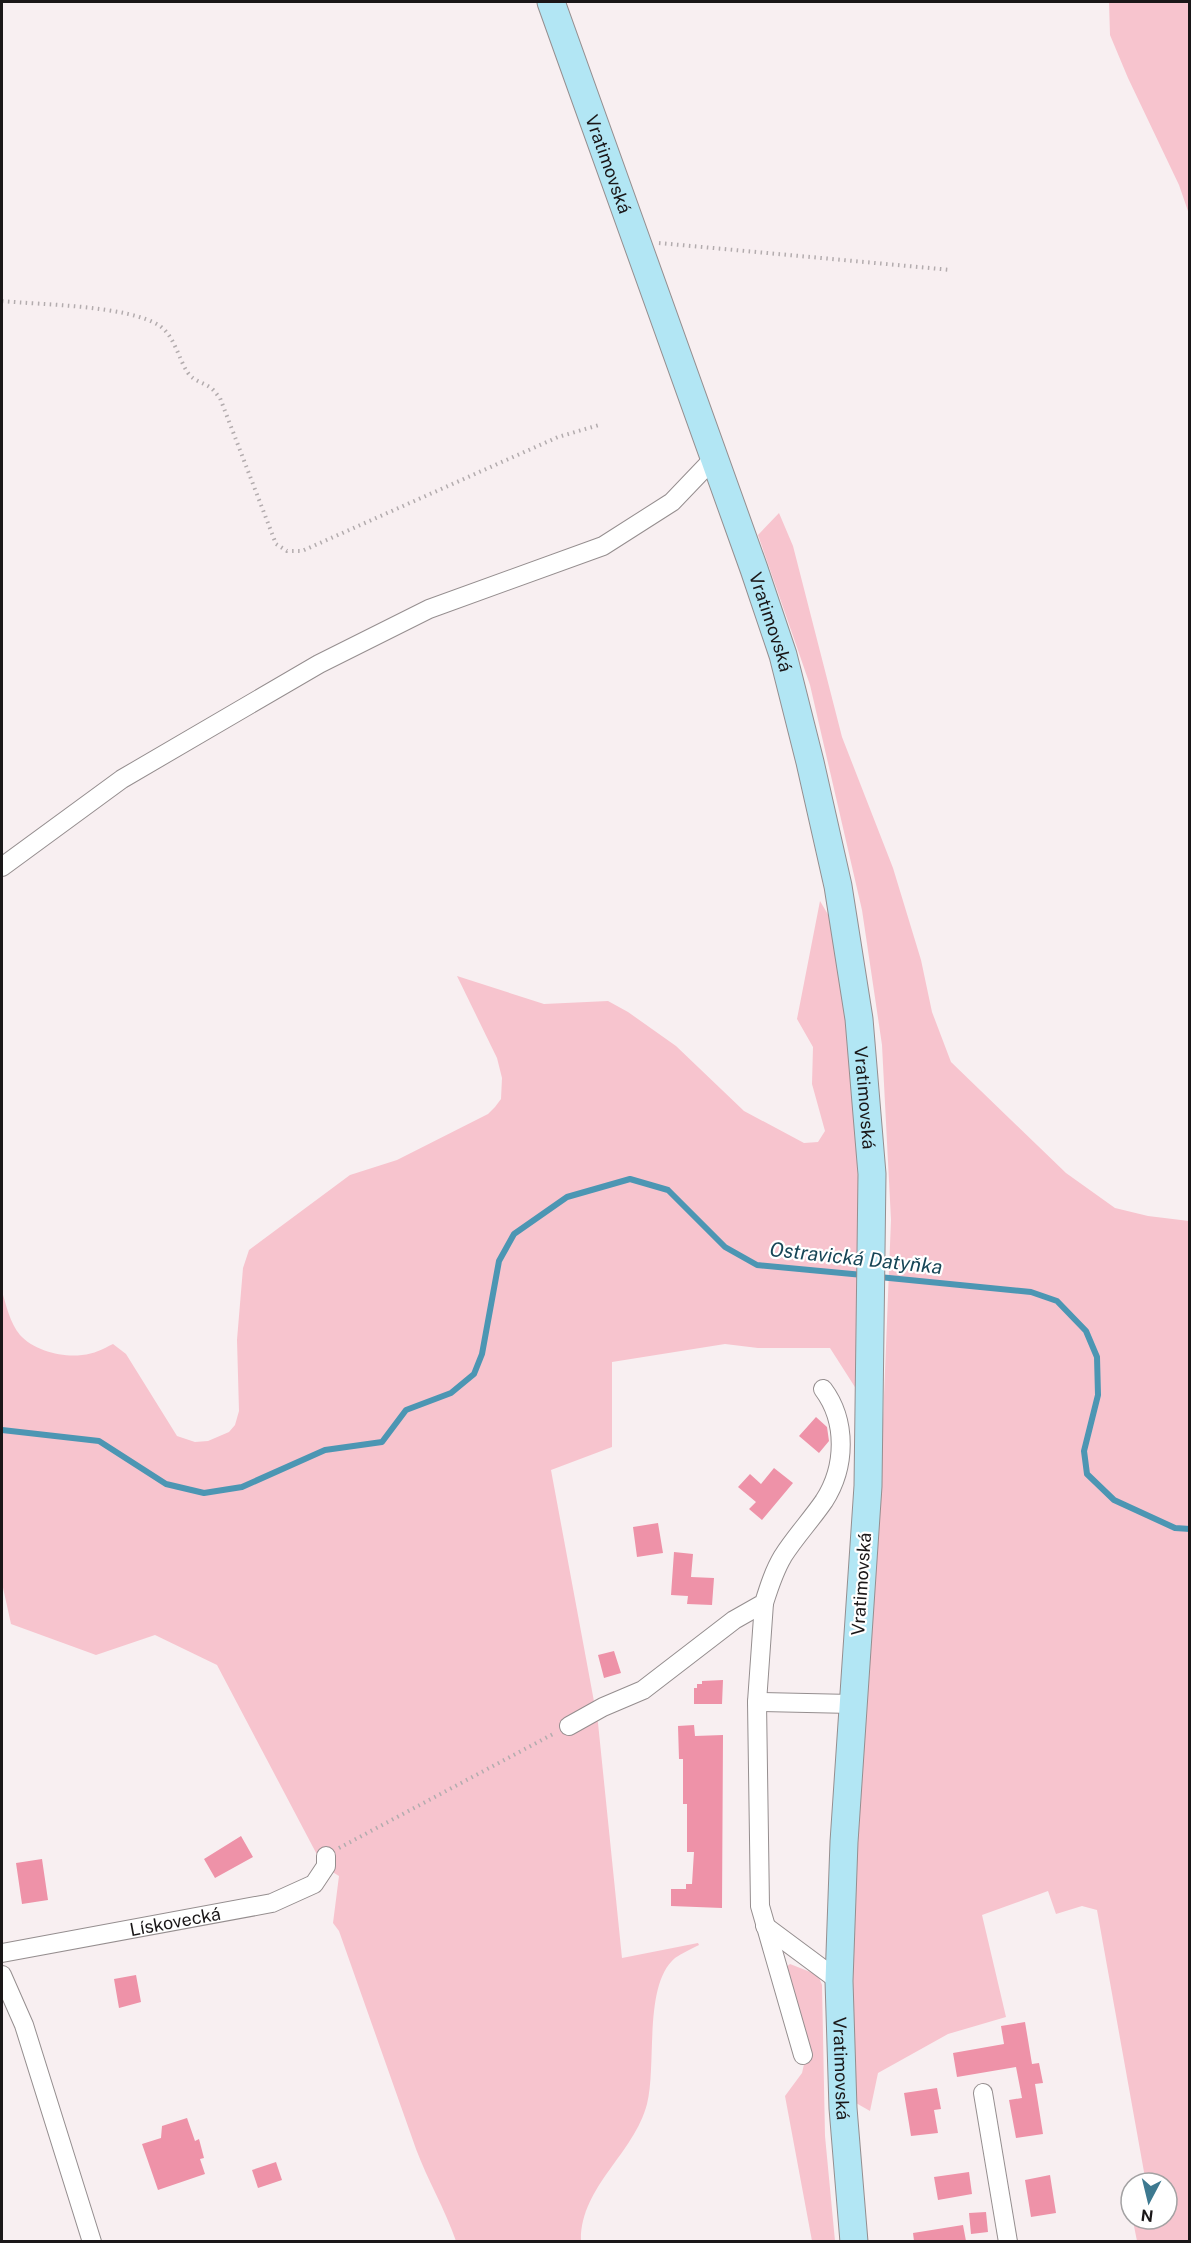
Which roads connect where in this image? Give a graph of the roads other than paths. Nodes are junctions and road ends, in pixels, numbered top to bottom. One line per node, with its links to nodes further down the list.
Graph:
1 (551, 2): 2 (main road, Vratimovská)
2 (715, 457): 3 (street); 7 (main road, Vratimovská)
3 (2, 867)
4 (823, 1389): 5 (street)
5 (764, 1603): 6 (street); 8 (street)
6 (757, 1702): 7 (street); 10 (street)
7 (852, 1704): 13 (main road, Vratimovská)
8 (569, 1726)
9 (326, 1856): 11 (street, Lískovecká)
10 (765, 1926): 13 (street); 14 (street)
11 (2, 1953)
12 (2, 1975): 16 (street)
13 (839, 1981): 17 (main road, Vratimovská)
14 (803, 2055)
15 (983, 2093): 18 (street)
16 (92, 2241)
17 (854, 2241)
18 (1008, 2241)

